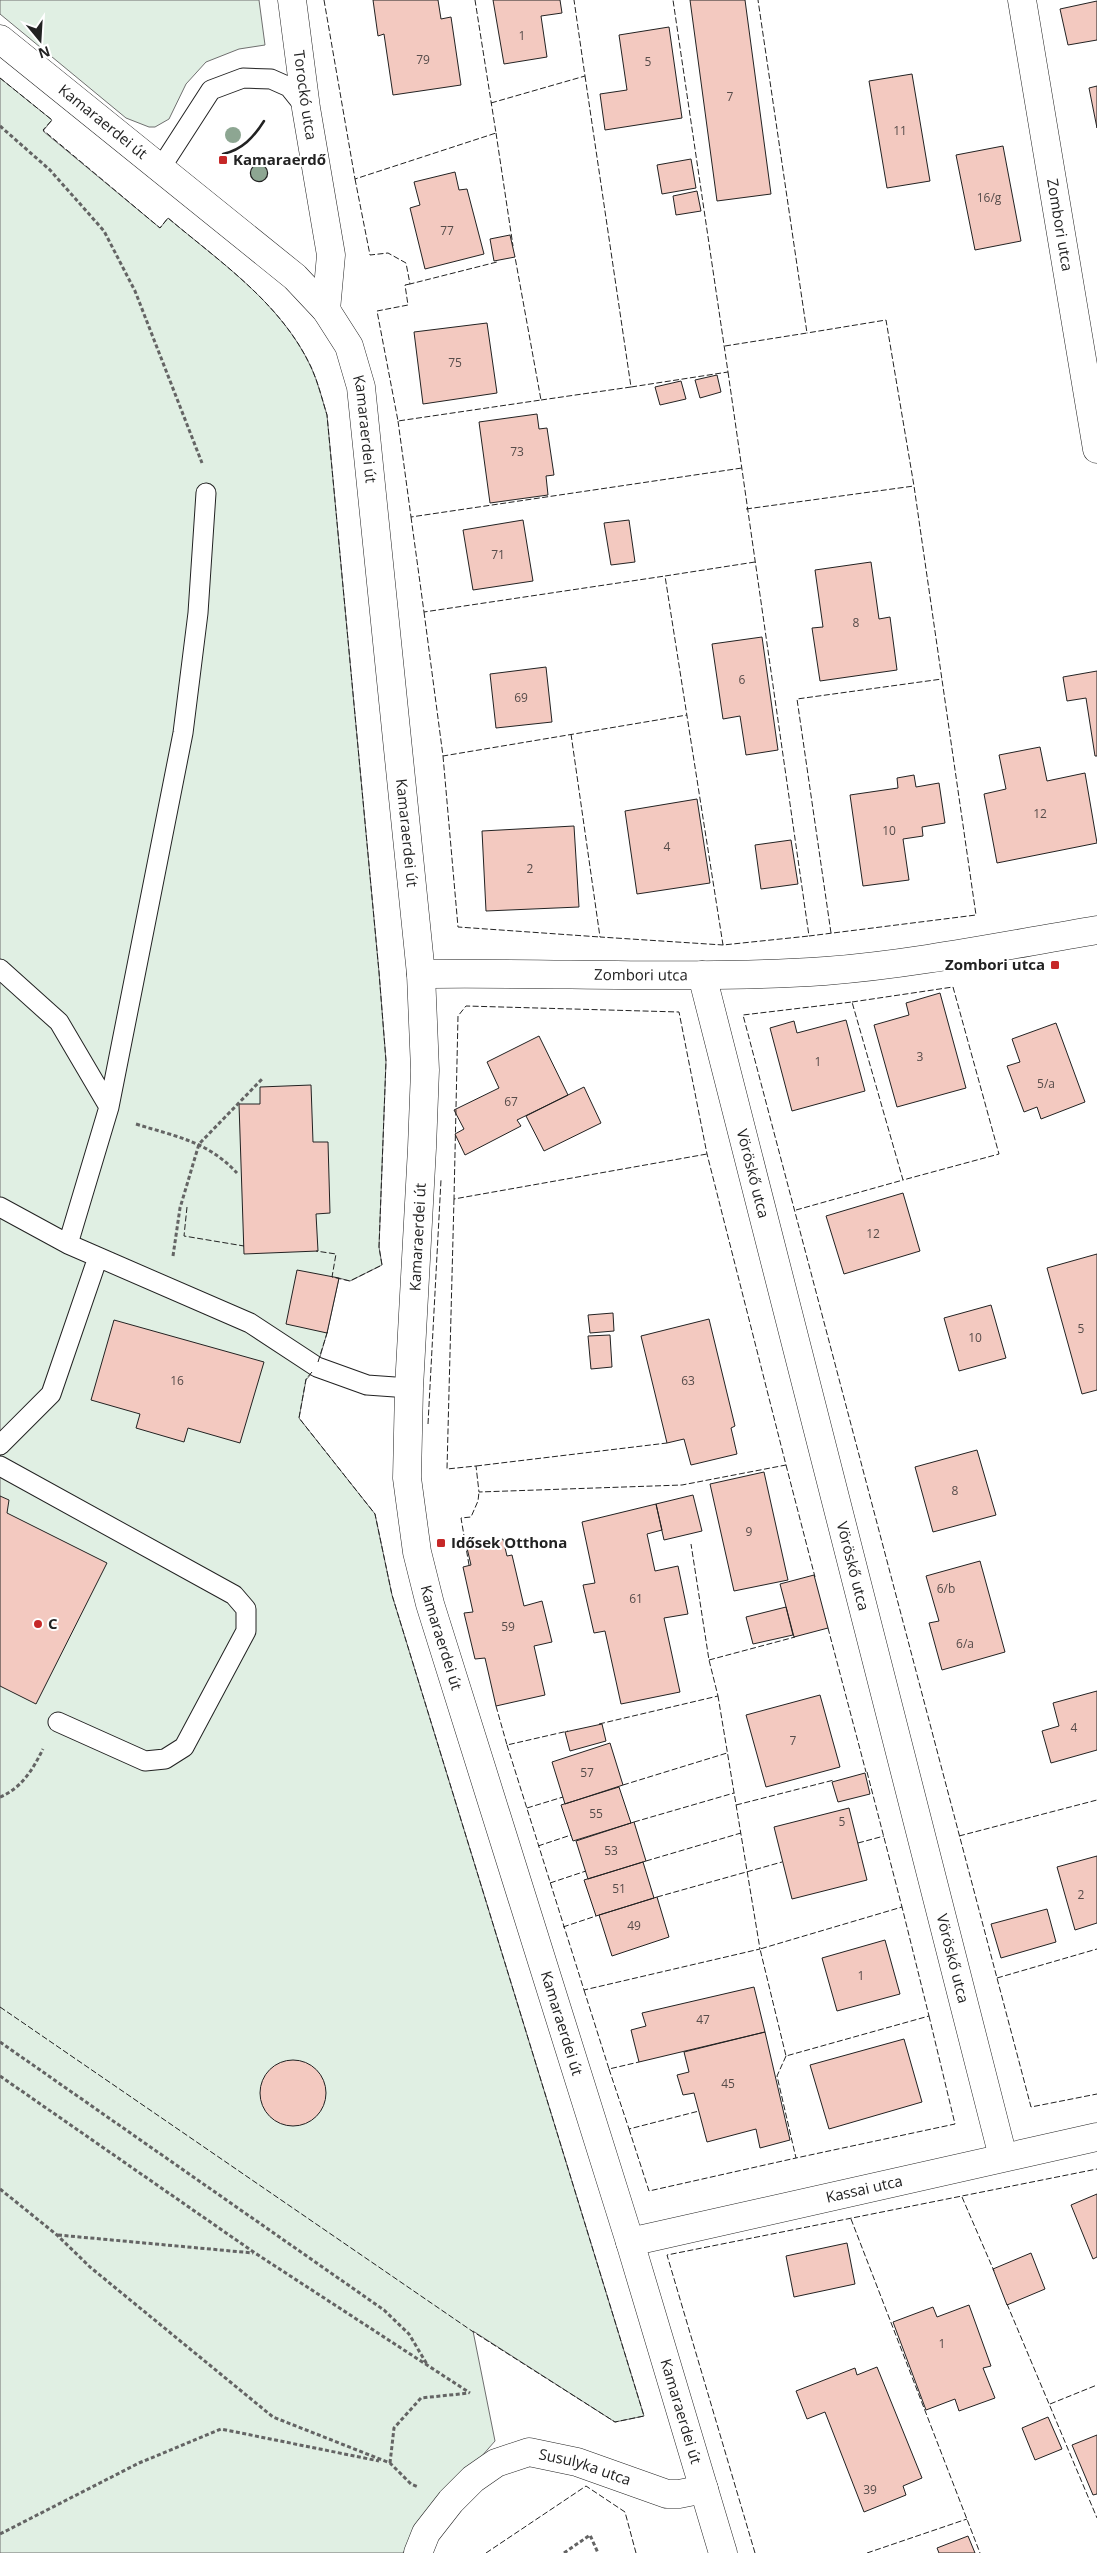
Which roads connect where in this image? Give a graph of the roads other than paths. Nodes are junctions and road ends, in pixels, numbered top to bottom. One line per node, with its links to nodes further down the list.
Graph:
1 (292, 0): 4 (street, Torockó utca)
2 (1022, 0): 7 (street, Zombori utca)
3 (0, 39): 5 (street, Kamaraerdei út)
4 (306, 108): 5 (lane); 6 (street, Torockó utca)
5 (160, 169): 6 (street, Kamaraerdei út)
6 (326, 310): 11 (street, Kamaraerdei út)
7 (1097, 449)
8 (206, 493): 13 (lane)
9 (1097, 930): 12 (street, Zombori utca)
10 (0, 969): 13 (lane)
11 (421, 974): 12 (street, Zombori utca); 17 (street, Kamaraerdei út)
12 (702, 975): 22 (street, Vöröskő utca)
13 (108, 1110): 15 (lane)
14 (0, 1207): 15 (lane)
15 (68, 1244): 16 (lane)
16 (98, 1257): 17 (lane); 18 (lane)
17 (409, 1388): 23 (street, Kamaraerdei út)
18 (0, 1445)
19 (0, 1466): 20 (lane)
20 (58, 1722)
21 (1097, 2137): 22 (street, Kassai utca)
22 (1003, 2157): 23 (street, Kassai utca)
23 (630, 2242): 24 (street, Kamaraerdei út)
24 (704, 2489): 25 (street, Susulyka utca); 26 (street, Kamaraerdei út)
25 (418, 2553)
26 (723, 2553)

